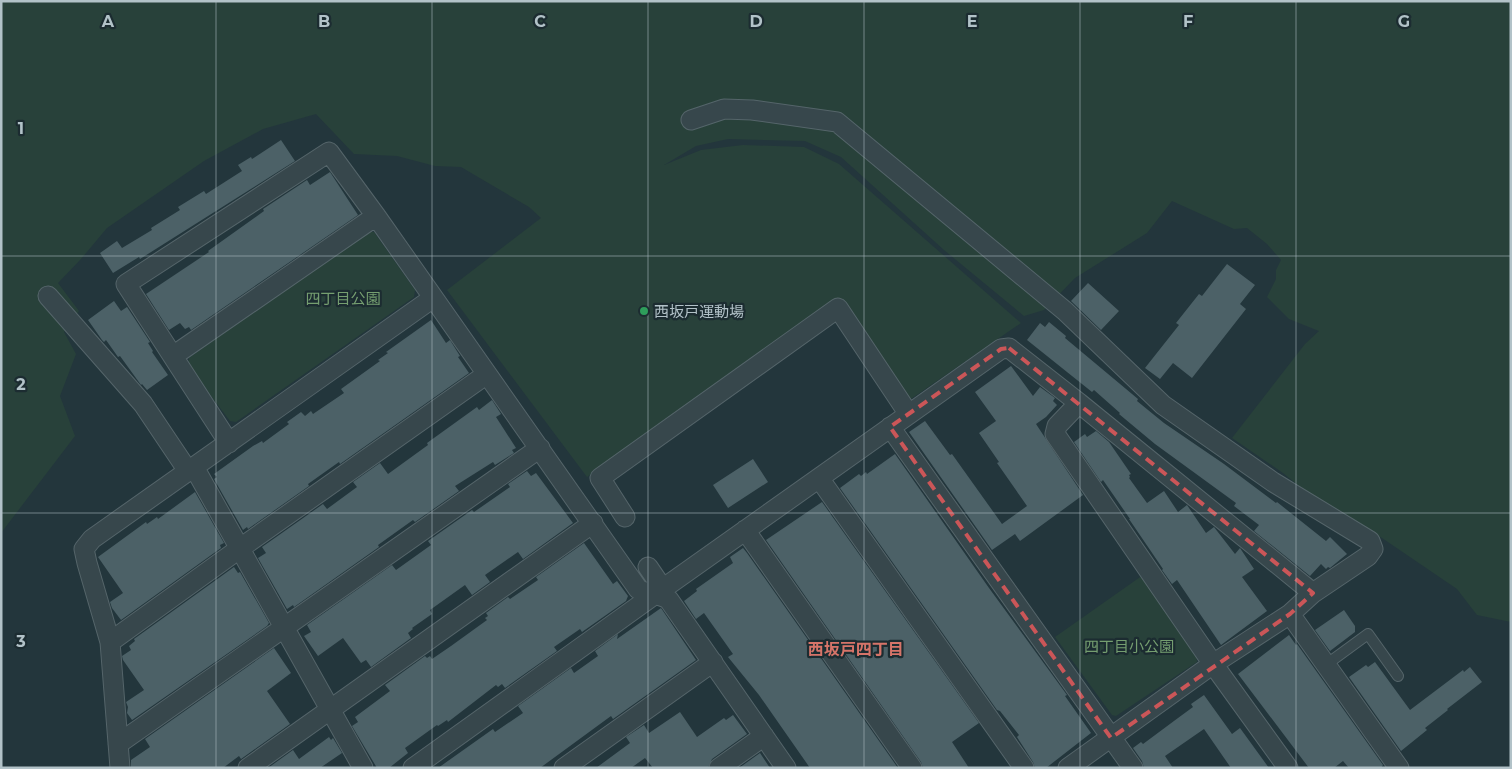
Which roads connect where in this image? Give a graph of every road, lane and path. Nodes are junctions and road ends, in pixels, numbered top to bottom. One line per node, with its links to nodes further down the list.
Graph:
1 (691, 120): 20 (street)
2 (376, 216): 4 (street); 5 (street); 5 (street)
3 (48, 296): 12 (street)
4 (432, 298): 6 (street); 10 (street)
5 (172, 356): 10 (street)
6 (487, 374): 11 (street); 17 (street)
7 (1079, 403): 8 (street); 20 (street); 25 (street)
8 (908, 413): 9 (street); 14 (street)
9 (890, 427): 13 (street); 30 (street)
10 (229, 442): 12 (street)
11 (540, 448): 15 (street); 22 (street)
12 (191, 469): 17 (street); 23 (street)
13 (819, 478): 16 (street); 40 (street)
14 (625, 517)
15 (592, 523): 19 (street); 28 (street)
16 (744, 530): 19 (street); 39 (street)
17 (239, 549): 22 (street); 23 (street)
18 (648, 567): 19 (street)
19 (658, 592): 24 (street); 35 (street)
20 (1313, 593): 21 (street)
21 (1290, 614): 25 (street); 26 (street)
22 (285, 628): 28 (street); 31 (street)
23 (110, 642): 31 (street)
24 (713, 662): 29 (street); 36 (street)
25 (1213, 664): 30 (street); 43 (street)
26 (1327, 664): 27 (lane); 44 (street)
27 (1398, 676)
28 (330, 710): 33 (street); 34 (street)
29 (764, 736): 37 (street); 38 (street)
30 (1112, 738): 41 (street); 42 (street)
31 (118, 744): 32 (street)
32 (120, 768)
33 (248, 768)
34 (363, 768)
35 (413, 768)
36 (564, 768)
37 (719, 768)
38 (786, 768)
39 (912, 768)
40 (1024, 768)
41 (1068, 768)
42 (1133, 768)
43 (1288, 768)
44 (1399, 768)

